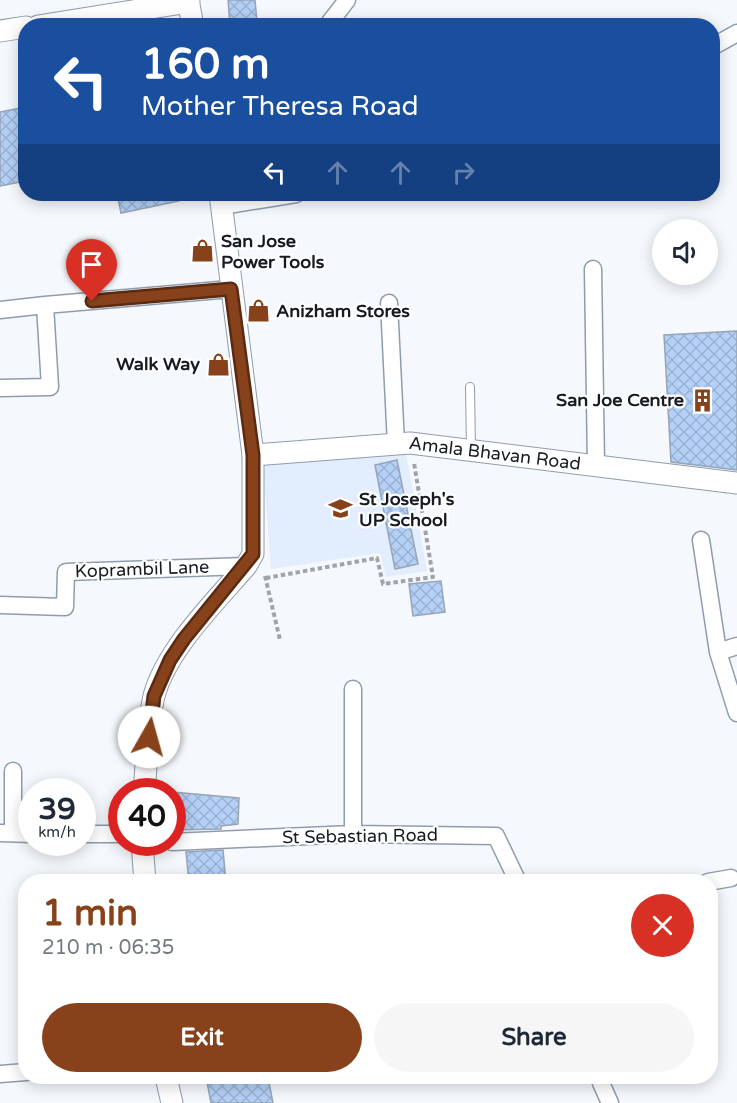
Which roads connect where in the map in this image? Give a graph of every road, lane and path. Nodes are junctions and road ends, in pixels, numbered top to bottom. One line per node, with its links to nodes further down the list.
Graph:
1 (347, 0): 5 (street)
2 (188, 1): 3 (street); 4 (street)
3 (86, 18)
4 (191, 18)
5 (333, 18)
6 (18, 28): 7 (street)
7 (0, 31)
8 (737, 33): 9 (street)
9 (720, 43)
10 (221, 201): 12 (street)
11 (593, 269): 21 (street)
12 (231, 289): 14 (street); 20 (street)
13 (389, 303): 18 (street)
14 (45, 305): 15 (street); 17 (street)
15 (0, 310)
16 (470, 387): 19 (lane)
17 (0, 388)
18 (403, 444): 19 (street, Amala Bhavan Road); 20 (street, Amala Bhavan Road); 25 (path)
19 (471, 450): 21 (street, Amala Bhavan Road)
20 (253, 455): 24 (street)
21 (596, 466): 22 (street, Amala Bhavan Road)
22 (737, 483)
23 (701, 540): 29 (street)
24 (249, 560): 25 (path); 26 (street, Koprambil Lane); 33 (street)
25 (266, 578): 27 (path)
26 (0, 605)
27 (280, 640)
28 (737, 646): 29 (street)
29 (718, 652): 31 (street)
30 (353, 689): 35 (street)
31 (737, 713)
32 (13, 771): 34 (street)
33 (145, 778)
34 (7, 833)
35 (353, 834): 36 (street, St Sebastian Road); 39 (street, St Sebastian Road)
36 (186, 841)
37 (143, 856): 38 (street)
38 (144, 874)
39 (514, 874)
40 (731, 878): 41 (street)
41 (718, 880)
42 (18, 1073): 43 (street)
43 (0, 1074)
44 (168, 1084): 46 (street)
45 (601, 1084): 47 (street)
46 (172, 1103)
47 (610, 1103)

